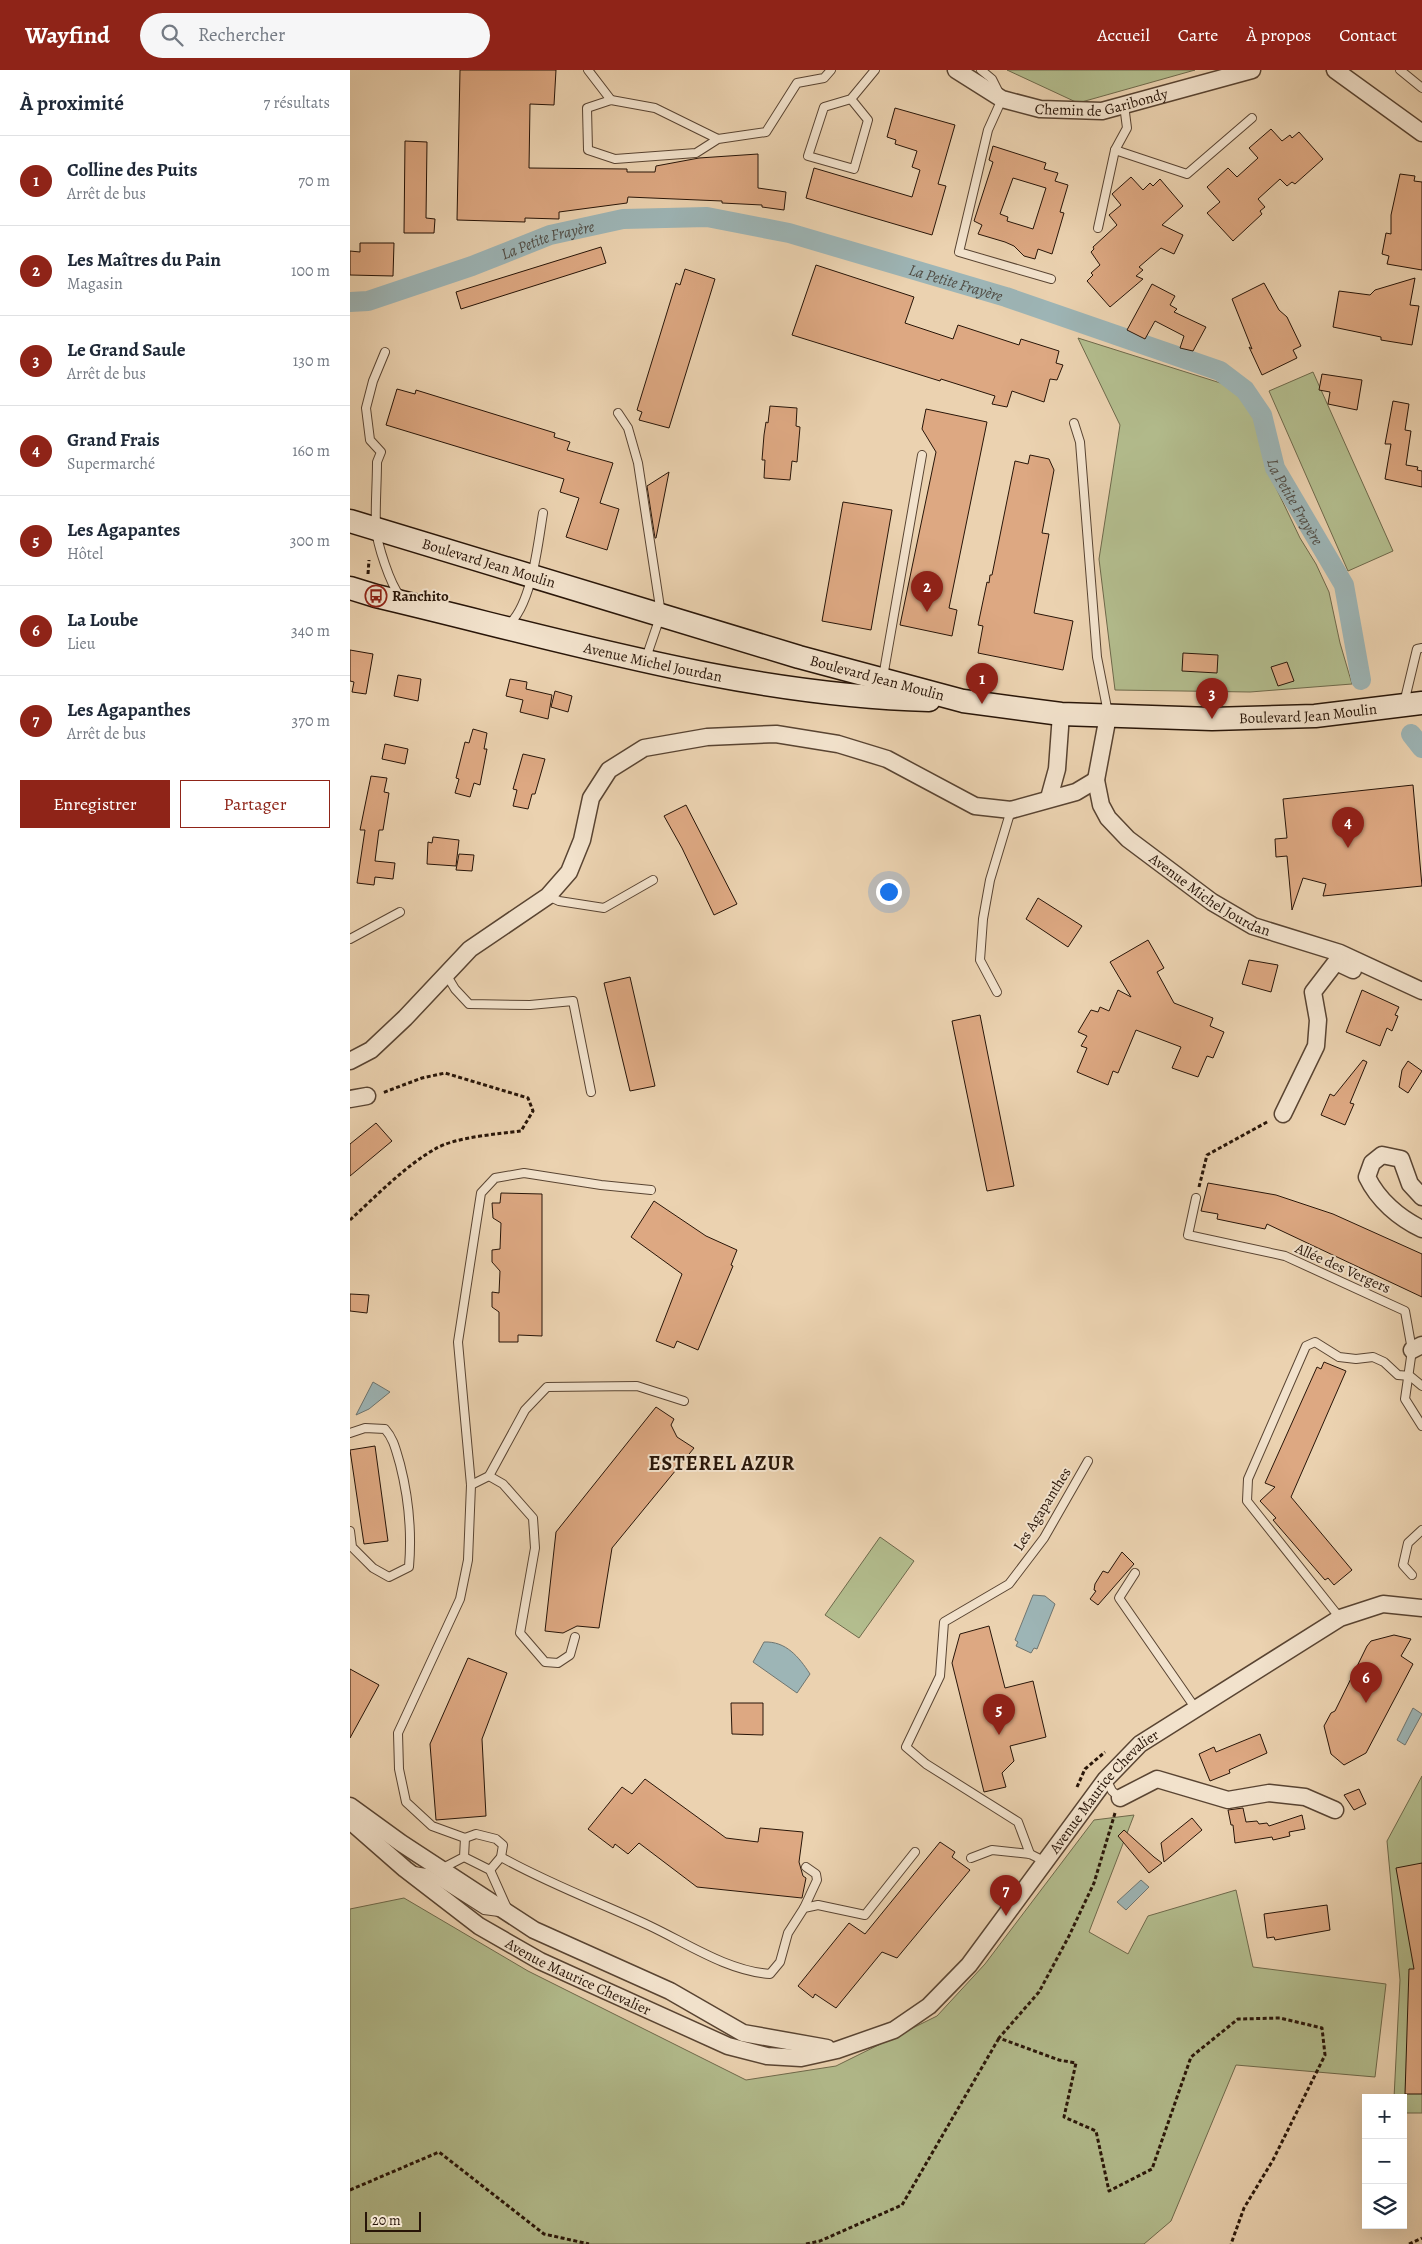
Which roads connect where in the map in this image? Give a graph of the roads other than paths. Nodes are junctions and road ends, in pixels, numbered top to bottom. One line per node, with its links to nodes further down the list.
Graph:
1 (588, 70): 12 (lane)
2 (831, 70): 16 (lane)
3 (875, 70): 10 (lane)
4 (956, 70): 11 (street, Chemin de Garibondy)
5 (981, 70): 11 (lane)
6 (1252, 70): 13 (street, Chemin de Garibondy)
7 (1335, 70): 15 (street)
8 (1400, 70): 9 (lane)
9 (1422, 88)
10 (852, 99): 10 (lane)
11 (1002, 99): 13 (street, Chemin de Garibondy); 19 (lane)
12 (611, 100): 16 (lane); 16 (lane)
13 (1124, 105): 17 (lane)
14 (1252, 118): 17 (lane)
15 (1422, 132)
16 (718, 139)
17 (1116, 150): 18 (lane)
18 (1098, 228)
19 (1051, 279)
20 (385, 352): 26 (lane)
21 (618, 413): 30 (lane)
22 (1074, 423): 38 (lane)
23 (922, 454): 34 (lane)
24 (543, 512): 27 (lane)
25 (350, 521): 26 (main road, Boulevard Jean Moulin)
26 (376, 529): 27 (main road, Boulevard Jean Moulin); 29 (lane)
27 (531, 577): 30 (main road, Boulevard Jean Moulin); 31 (lane)
28 (352, 588): 29 (main road, Avenue Michel Jourdan)
29 (406, 603): 31 (main road, Avenue Michel Jourdan)
30 (661, 614): 33 (lane); 34 (main road, Boulevard Jean Moulin)
31 (505, 628): 33 (main road, Avenue Michel Jourdan)
32 (1422, 648): 36 (lane)
33 (645, 662): 35 (main road, Avenue Michel Jourdan)
34 (882, 678): 35 (main road, Boulevard Jean Moulin)
35 (963, 701): 37 (main road, Boulevard Jean Moulin)
36 (1412, 704): 38 (main road, Boulevard Jean Moulin)
37 (1061, 714): 38 (main road, Boulevard Jean Moulin); 40 (street)
38 (1108, 716): 39 (street, Avenue Michel Jourdan)
39 (1096, 780): 40 (street); 48 (street, Avenue Michel Jourdan)
40 (1049, 798): 41 (street)
41 (1011, 810): 43 (street); 47 (lane)
42 (653, 880): 43 (lane)
43 (548, 896): 46 (street)
44 (400, 912): 45 (lane)
45 (350, 938)
46 (446, 974): 49 (street); 50 (lane)
47 (996, 992)
48 (1422, 993): 53 (street)
49 (350, 1061)
50 (591, 1092)
51 (367, 1096): 52 (street)
52 (350, 1099)
53 (1283, 1114)
54 (651, 1190): 66 (lane)
55 (1422, 1197): 57 (street)
56 (1196, 1198): 58 (lane, Allée des Vergers)
57 (1422, 1229)
58 (1417, 1348): 59 (lane, Allée des Vergers)
59 (1410, 1376): 60 (lane); 62 (lane, Allée des Vergers); 72 (lane)
60 (1422, 1386)
61 (684, 1401): 65 (lane)
62 (1422, 1426)
63 (350, 1433): 68 (lane)
64 (1088, 1461): 82 (lane, Les Agapanthes)
65 (489, 1476): 66 (lane); 73 (lane)
66 (471, 1485): 80 (lane)
67 (1422, 1530): 70 (lane)
68 (350, 1532)
69 (1135, 1573): 74 (lane)
70 (1412, 1576)
71 (1422, 1608): 72 (street, Avenue Maurice Chevalier)
72 (1340, 1618): 74 (street, Avenue Maurice Chevalier)
73 (574, 1637)
74 (1196, 1709): 75 (street, Avenue Maurice Chevalier)
75 (1106, 1780): 76 (lane); 86 (street, Avenue Maurice Chevalier)
76 (1120, 1798): 78 (street)
77 (350, 1806): 89 (street, Avenue Maurice Chevalier)
78 (1335, 1810)
79 (350, 1821): 88 (street, Avenue Maurice Chevalier)
80 (465, 1838): 83 (lane); 84 (lane)
81 (915, 1852): 91 (lane)
82 (1030, 1854): 85 (lane); 86 (lane)
83 (464, 1857): 89 (lane); 90 (lane)
84 (501, 1857): 90 (lane); 91 (lane)
85 (971, 1858)
86 (1046, 1862): 93 (street, Avenue Maurice Chevalier)
87 (806, 1867): 91 (lane)
88 (405, 1869): 92 (lane); 93 (street, Avenue Maurice Chevalier)
89 (440, 1869): 92 (street, Avenue Maurice Chevalier)
90 (490, 1870): 92 (lane)
91 (804, 1908)
92 (510, 1914): 93 (street, Avenue Maurice Chevalier)
93 (836, 2050)

